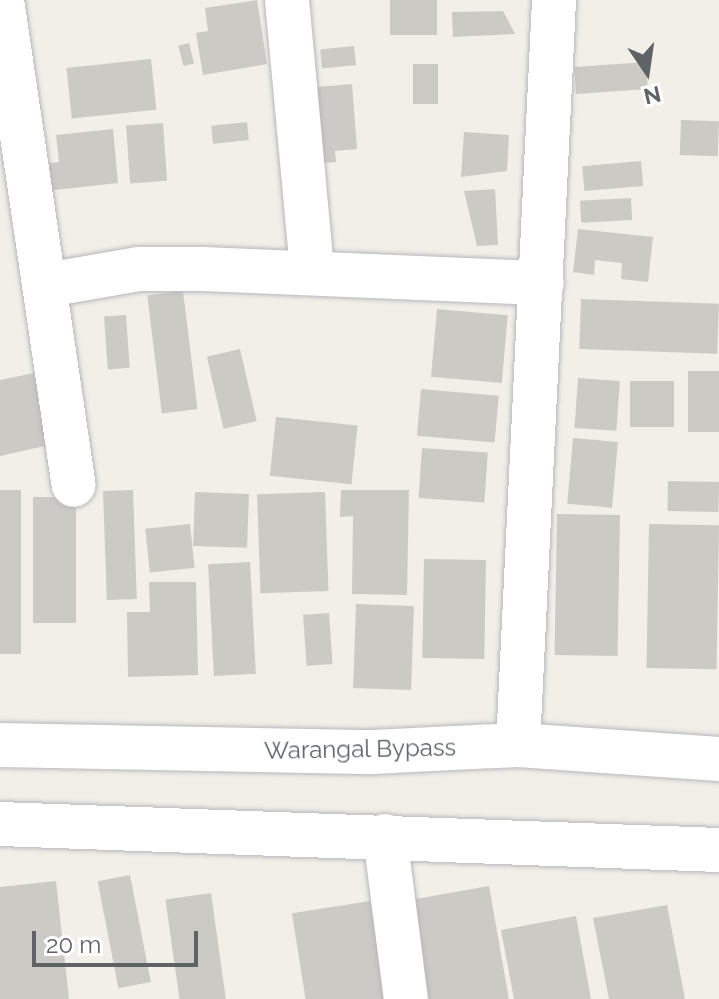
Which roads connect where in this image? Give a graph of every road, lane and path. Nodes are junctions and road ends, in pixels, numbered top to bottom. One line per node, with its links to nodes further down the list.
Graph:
1 (2, 0): 6 (street)
2 (287, 0): 4 (street)
3 (554, 0): 5 (street)
4 (312, 272): 5 (street); 6 (street)
5 (542, 283): 9 (street)
6 (47, 285): 7 (street)
7 (74, 485)
8 (0, 745): 9 (street, Warangal Bypass)
9 (518, 745): 10 (street, Warangal Bypass)
10 (719, 759)
11 (0, 824): 12 (street)
12 (385, 836): 13 (street); 14 (street)
13 (719, 850)
14 (406, 999)

